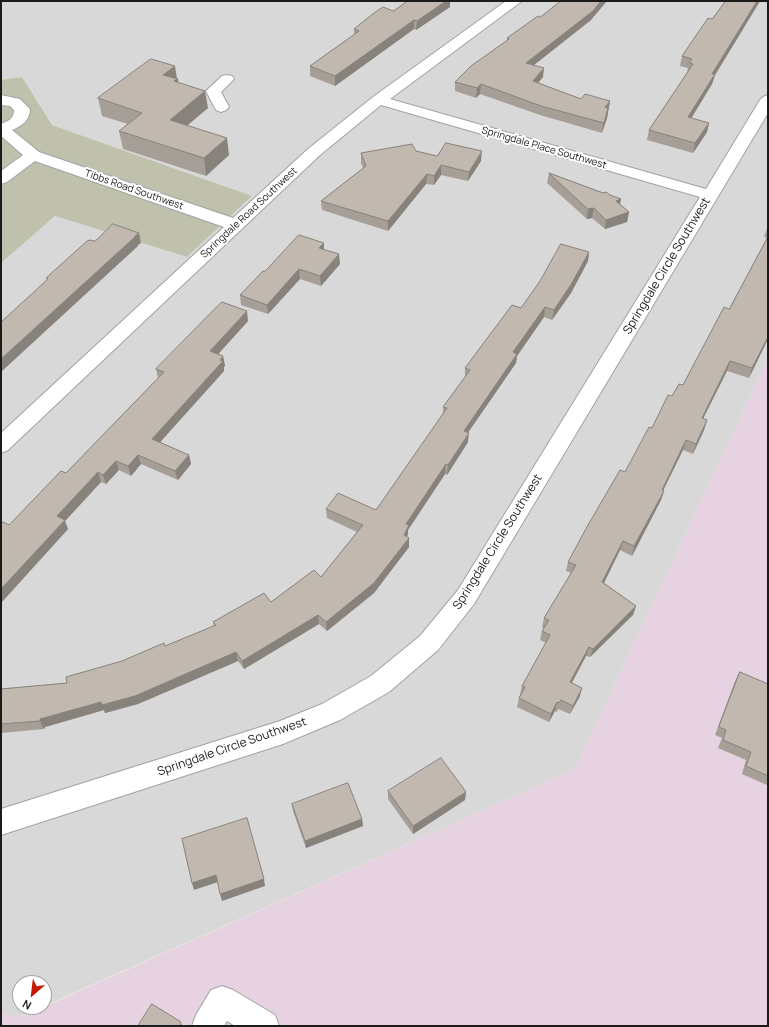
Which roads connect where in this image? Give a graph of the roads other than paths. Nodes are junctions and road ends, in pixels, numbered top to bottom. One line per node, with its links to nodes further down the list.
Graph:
1 (515, 1): 4 (street, Springdale Road Southwest)
2 (227, 80): 6 (street)
3 (1, 100): 9 (street)
4 (378, 100): 8 (street, Springdale Road Southwest); 12 (street, Springdale Place Southwest)
5 (768, 100): 12 (street, Springdale Circle Southwest)
6 (221, 107)
7 (337, 114): 8 (street)
8 (354, 119): 13 (street, Springdale Road Southwest)
9 (1, 129): 10 (street)
10 (33, 155): 11 (street); 13 (street, Tibbs Road Southwest)
11 (1, 179)
12 (710, 195): 15 (street, Springdale Circle Southwest)
13 (236, 225): 14 (street, Springdale Road Southwest)
14 (1, 445)
15 (1, 822)
16 (207, 1026): 17 (street)
17 (264, 1026)

